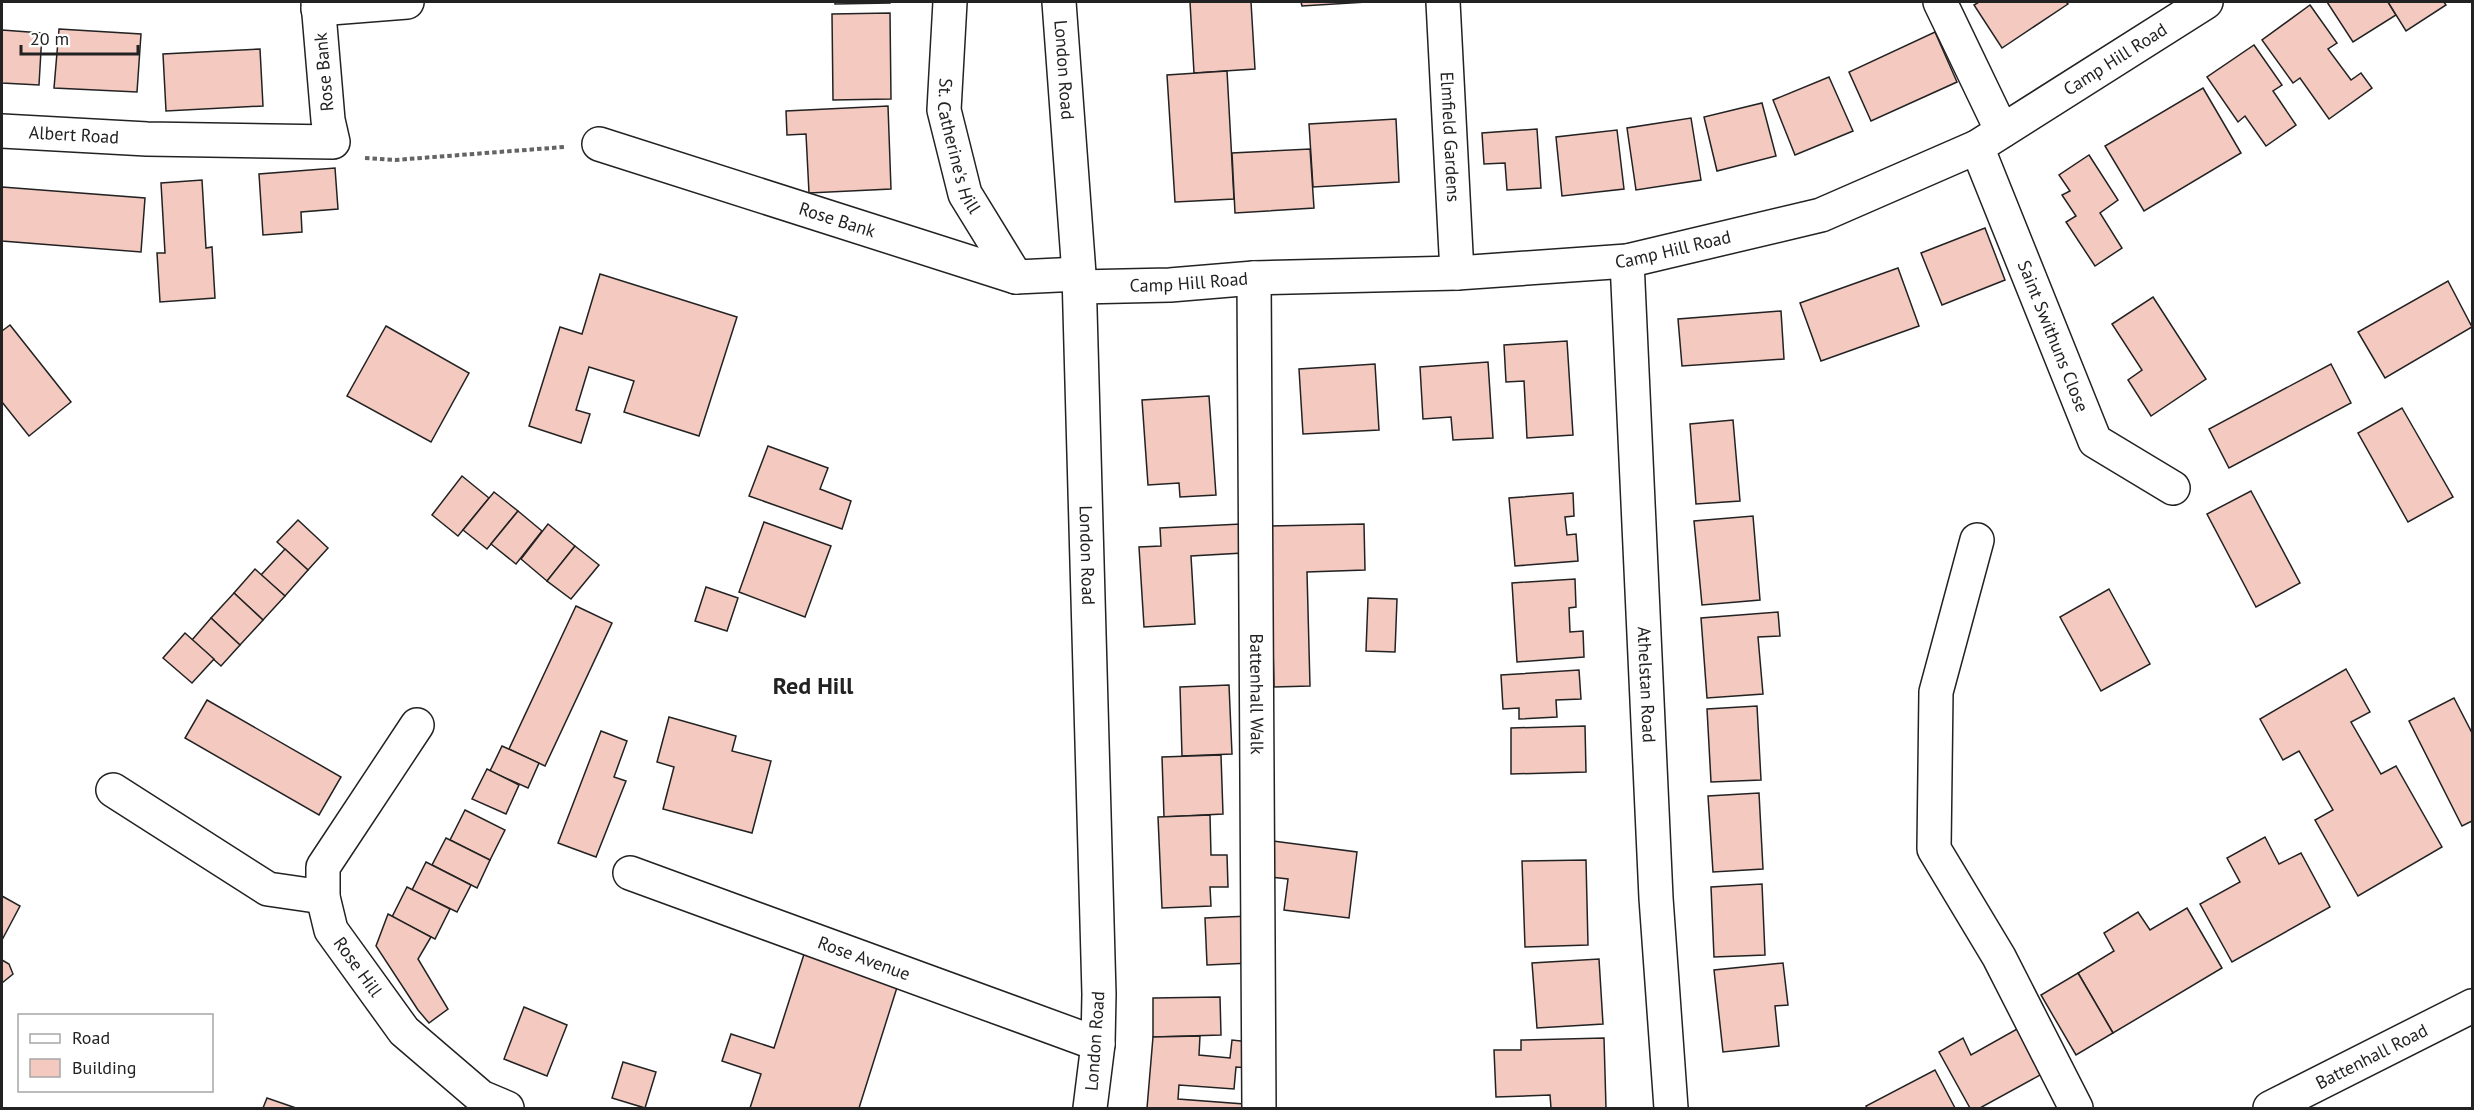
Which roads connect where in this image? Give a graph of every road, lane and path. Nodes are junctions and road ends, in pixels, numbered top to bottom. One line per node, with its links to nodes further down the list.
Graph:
1 (407, 2): 7 (street)
2 (950, 2): 14 (street, St. Catherine's Hill)
3 (1059, 2): 16 (street, London Road)
4 (1443, 2): 13 (street, Elmfield Gardens)
5 (1940, 2): 9 (street, Saint Swithuns Close)
6 (2206, 2): 9 (street, Camp Hill Road)
7 (318, 5): 10 (street, Rose Bank)
8 (2, 131): 10 (street, Albert Road)
9 (1990, 139): 12 (street, Camp Hill Road); 17 (street, Saint Swithuns Close)
10 (333, 142): 11 (path)
11 (599, 144): 14 (street, Rose Bank)
12 (1627, 261): 13 (street, Camp Hill Road); 28 (street, Athelstan Road)
13 (1457, 273): 15 (street, Camp Hill Road)
14 (1016, 277): 16 (street, Rose Bank)
15 (1254, 278): 16 (street, Camp Hill Road); 27 (street, Battenhall Walk)
16 (1079, 280): 24 (street, London Road)
17 (2173, 488)
18 (1977, 540): 29 (street)
19 (417, 724): 22 (street, Rose Hill)
20 (113, 790): 22 (street)
21 (630, 873): 24 (street, Rose Avenue)
22 (323, 897): 25 (street, Rose Hill)
23 (2472, 1006): 30 (street, Battenhall Road)
24 (1098, 1044): 26 (street, London Road)
25 (507, 1108)
26 (1090, 1108)
27 (1259, 1108)
28 (1671, 1108)
29 (2076, 1108)
30 (2270, 1108)

